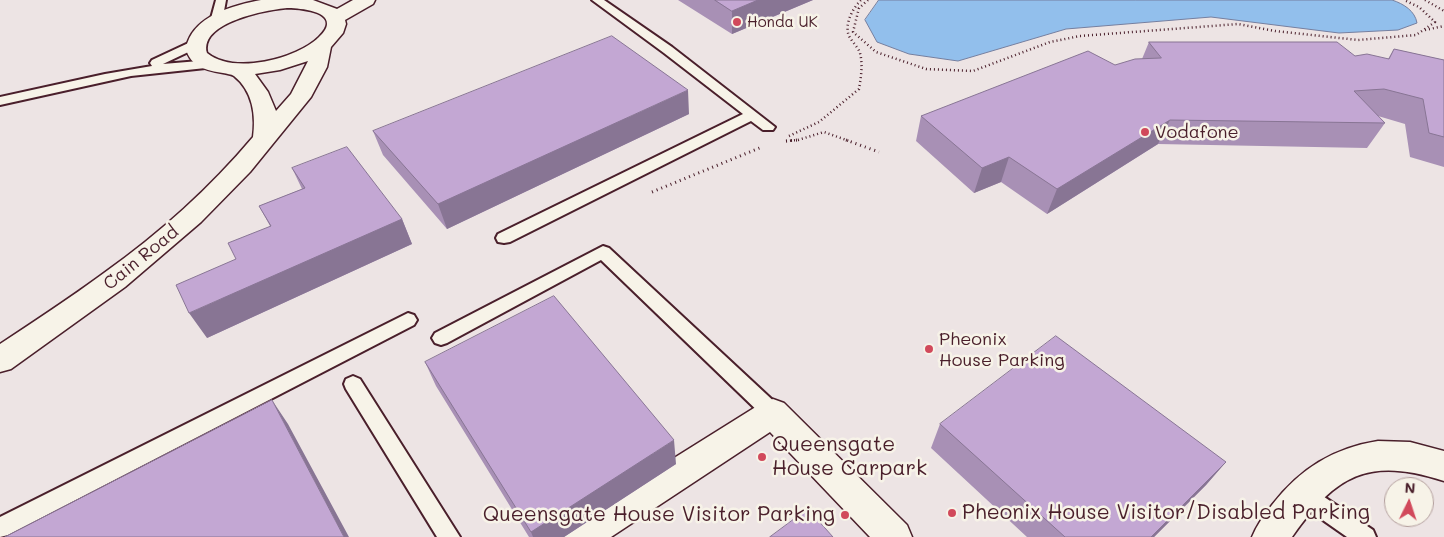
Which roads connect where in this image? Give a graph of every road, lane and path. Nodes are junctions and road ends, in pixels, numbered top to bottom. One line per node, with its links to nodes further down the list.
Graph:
1 (221, 0): 11 (lane)
2 (366, 0): 10 (street)
3 (597, 0): 20 (lane)
4 (868, 0): 13 (path)
5 (1404, 0): 13 (path)
6 (1425, 0): 9 (path)
7 (308, 1): 8 (street); 10 (street)
8 (264, 2): 11 (street)
9 (1444, 11)
10 (335, 18): 15 (street)
11 (216, 22): 14 (street)
12 (1444, 26): 13 (path)
13 (1424, 30)
14 (197, 42): 16 (street); 18 (lane)
15 (322, 44): 17 (street); 22 (street, Cain Road)
16 (211, 64): 17 (street); 18 (lane)
17 (239, 69): 22 (street)
18 (140, 70): 19 (lane)
19 (0, 101)
20 (752, 115): 21 (lane); 25 (lane)
21 (768, 127)
22 (265, 138): 28 (street, Cain Road)
23 (784, 141): 24 (path)
24 (879, 152)
25 (504, 238)
26 (408, 320): 33 (lane)
27 (441, 338): 30 (lane)
28 (0, 360)
29 (353, 384): 34 (lane)
30 (773, 413): 35 (street); 36 (street)
31 (1444, 466): 32 (street)
32 (1304, 495): 37 (street); 38 (lane)
33 (0, 528)
34 (449, 537)
35 (580, 537)
36 (894, 537)
37 (1270, 537)
38 (1365, 537)

